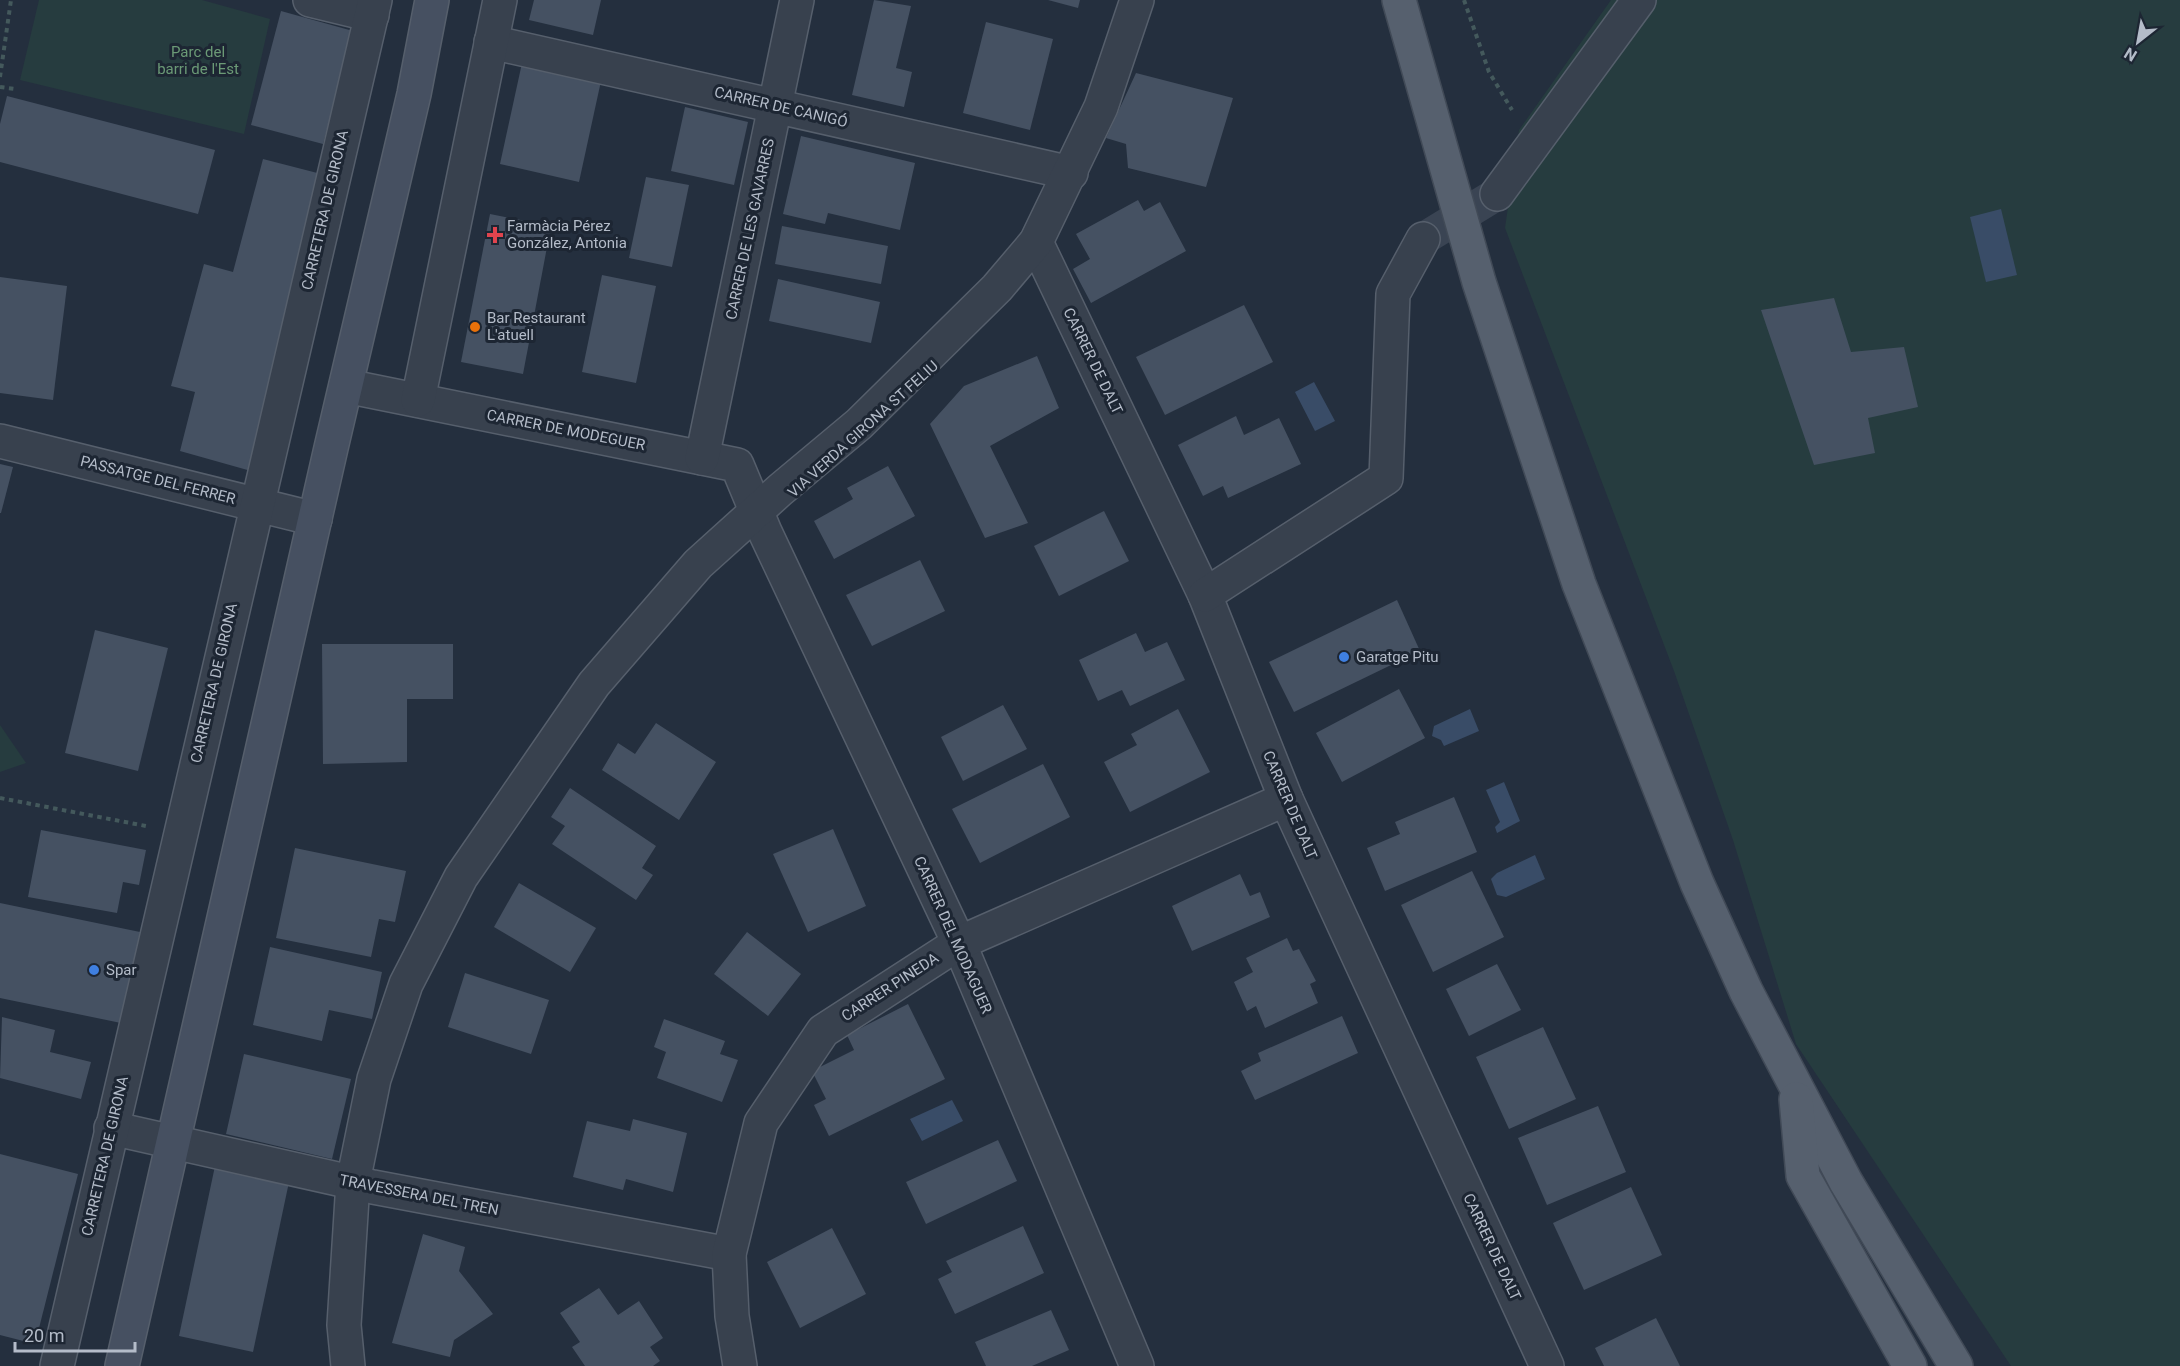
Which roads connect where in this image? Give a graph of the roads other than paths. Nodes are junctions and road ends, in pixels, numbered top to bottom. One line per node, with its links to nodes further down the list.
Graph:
1 (310, 0): 8 (street)
2 (432, 0): 15 (main road)
3 (500, 0): 9 (street)
4 (797, 0): 10 (street, CARRER DE LES GAVARRES)
5 (1137, 0): 11 (street)
6 (1399, 0): 25 (main road)
7 (1639, 0): 12 (street)
8 (373, 7): 19 (street, CARRETERA DE GIRONA)
9 (491, 42): 10 (street, CARRER DE CANIGÓ); 16 (street)
10 (776, 105): 11 (street, CARRER DE CANIGÓ); 18 (street, CARRER DE LES GAVARRES)
11 (1071, 173): 14 (street)
12 (1497, 194)
13 (1423, 239): 22 (street)
14 (1036, 242): 20 (street); 22 (street, CARRER DE DALT)
15 (346, 386): 16 (street, CARRER DE MODEGUER); 21 (main road)
16 (418, 400): 18 (street, CARRER DE MODEGUER)
17 (0, 441): 19 (street, PASSATGE DEL FERRER)
18 (702, 458): 20 (street, CARRER DE MODEGUER)
19 (255, 504): 21 (street, PASSATGE DEL FERRER); 26 (street, CARRETERA DE GIRONA)
20 (756, 511): 24 (street, CARRER DEL MODAGUER); 28 (street)
21 (315, 519): 27 (main road)
22 (1205, 595): 23 (street, CARRER DE DALT)
23 (1286, 800): 24 (street, CARRER PINEDA); 36 (street, CARRER DE DALT)
24 (959, 943): 29 (street, CARRER PINEDA); 35 (street, CARRER DEL MODAGUER)
25 (1794, 1082): 30 (main road); 37 (main road)
26 (111, 1128): 27 (street, TRAVESSERA DEL TREN); 31 (street, CARRETERA DE GIRONA)
27 (172, 1142): 28 (street, TRAVESSERA DEL TREN); 32 (main road)
28 (353, 1182): 29 (street, TRAVESSERA DEL TREN); 33 (street)
29 (729, 1254): 34 (street, CARRER PINEDA)
30 (1954, 1360)
31 (57, 1366)
32 (122, 1366)
33 (348, 1366)
34 (740, 1366)
35 (1137, 1366)
36 (1547, 1366)
37 (1910, 1366)

